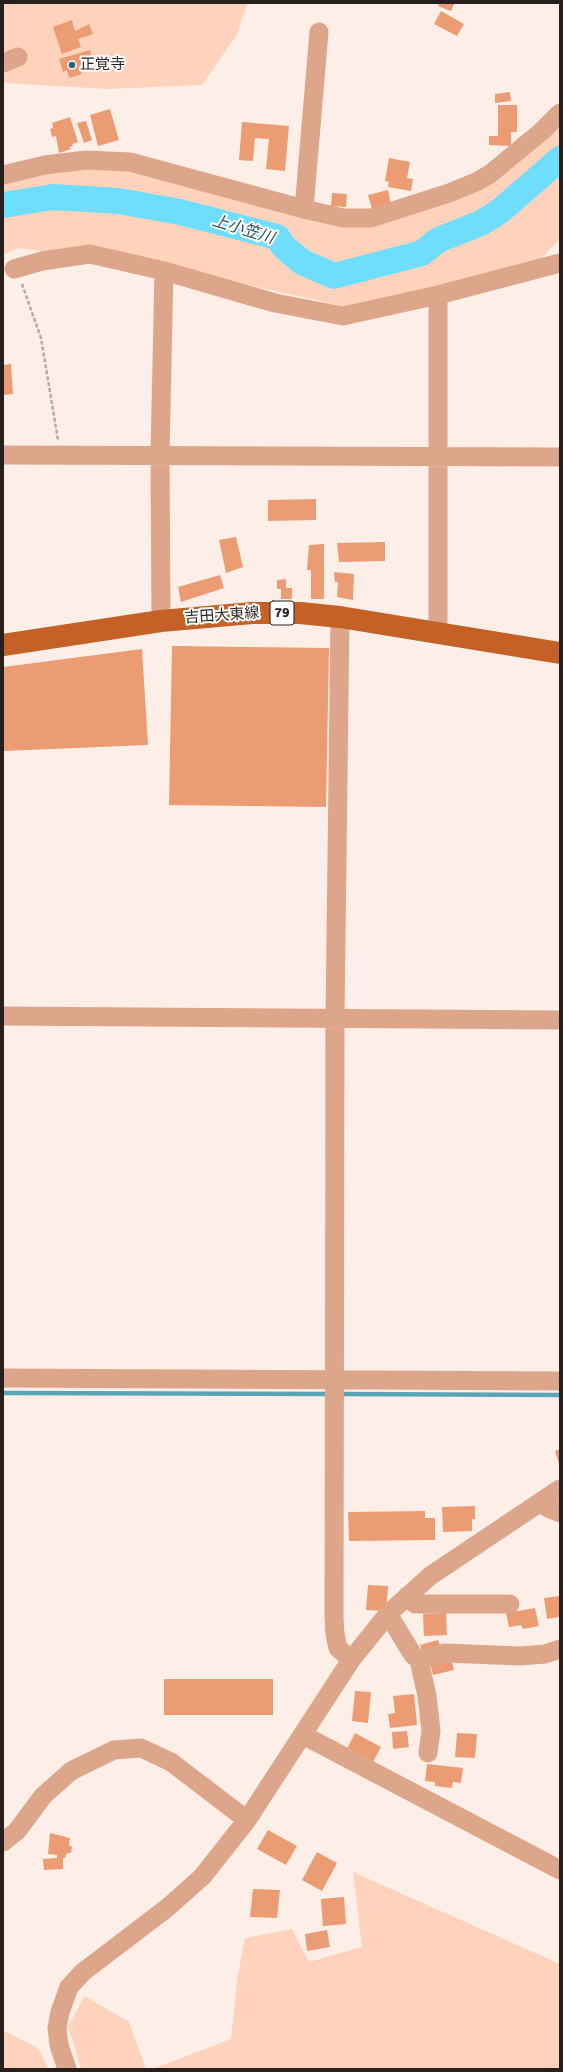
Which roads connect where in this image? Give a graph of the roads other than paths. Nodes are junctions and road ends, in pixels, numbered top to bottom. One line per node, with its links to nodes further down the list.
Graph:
1 (319, 32): 4 (street)
2 (560, 113): 4 (street)
3 (3, 176): 4 (street)
4 (304, 209)
5 (560, 263): 8 (street)
6 (14, 269): 7 (street)
7 (164, 271): 8 (street); 9 (street)
8 (438, 295): 11 (street)
9 (160, 454): 10 (street); 11 (street); 14 (street)
10 (3, 455)
11 (438, 456): 12 (street); 15 (street)
12 (560, 457)
13 (340, 617): 14 (main road, 吉田大東線 / 79); 15 (main road, 吉田大東線 / 79); 19 (street)
14 (161, 621): 16 (main road, 吉田大東線 / 79)
15 (438, 632): 17 (main road, 吉田大東線 / 79)
16 (3, 645)
17 (560, 653)
18 (3, 1016): 19 (street)
19 (335, 1019): 20 (street); 23 (street)
20 (560, 1020)
21 (3, 1378): 23 (street)
22 (560, 1381): 23 (street)
23 (334, 1390): 31 (street)
24 (560, 1489): 25 (street)
25 (542, 1502): 26 (street); 27 (street)
26 (560, 1513)
27 (407, 1596): 28 (street); 29 (street)
28 (510, 1604)
29 (388, 1614): 31 (street); 32 (street)
30 (560, 1649): 32 (street)
31 (351, 1660): 33 (street)
32 (419, 1660): 34 (street)
33 (303, 1735): 35 (street); 37 (street)
34 (428, 1753)
35 (247, 1820): 36 (street); 38 (street)
36 (3, 1842)
37 (560, 1870)
38 (67, 2069)

